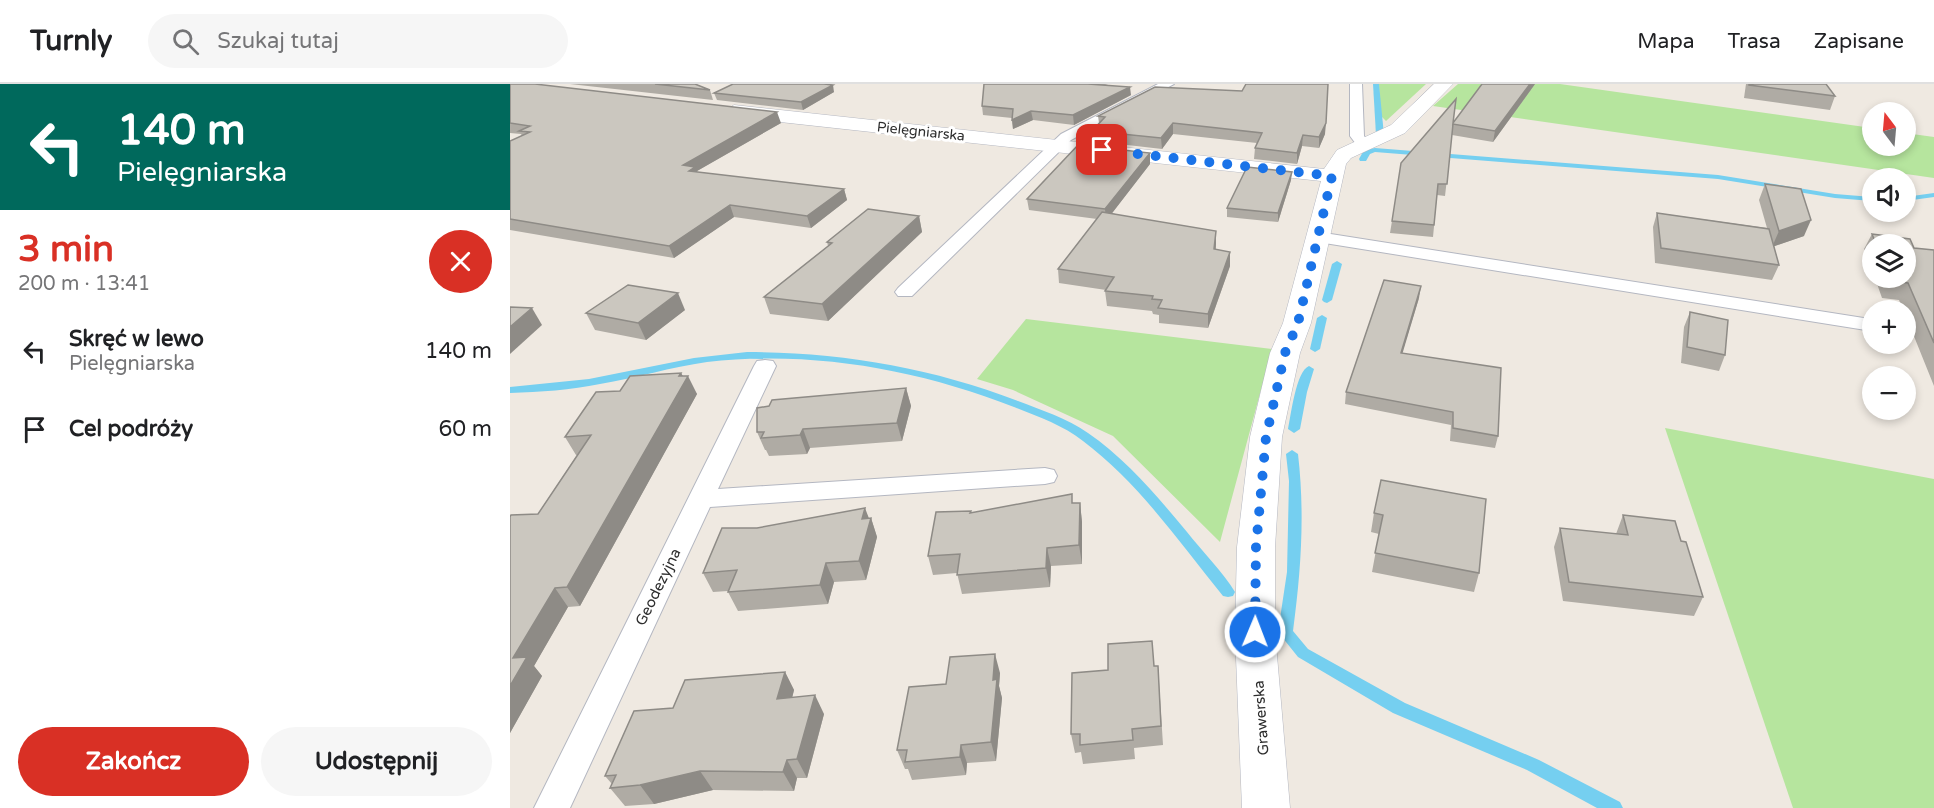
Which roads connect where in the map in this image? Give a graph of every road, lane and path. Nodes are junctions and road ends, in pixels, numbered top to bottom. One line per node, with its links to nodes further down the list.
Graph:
1 (1168, 84): 5 (lane)
2 (1356, 84): 6 (lane)
3 (1444, 84): 6 (street, Grawerska)
4 (715, 108): 5 (street, Pielęgniarska)
5 (1056, 145): 7 (street, Pielęgniarska); 9 (lane)
6 (1364, 145): 7 (street, Grawerska)
7 (1332, 176): 8 (street, Grawerska)
8 (1318, 237): 10 (lane); 15 (street, Grawerska)
9 (905, 292)
10 (1862, 324)
11 (765, 366): 13 (lane, Geodezyjna)
12 (1045, 476): 13 (lane)
13 (700, 499): 14 (lane, Geodezyjna)
14 (552, 808)
15 (1266, 808)

